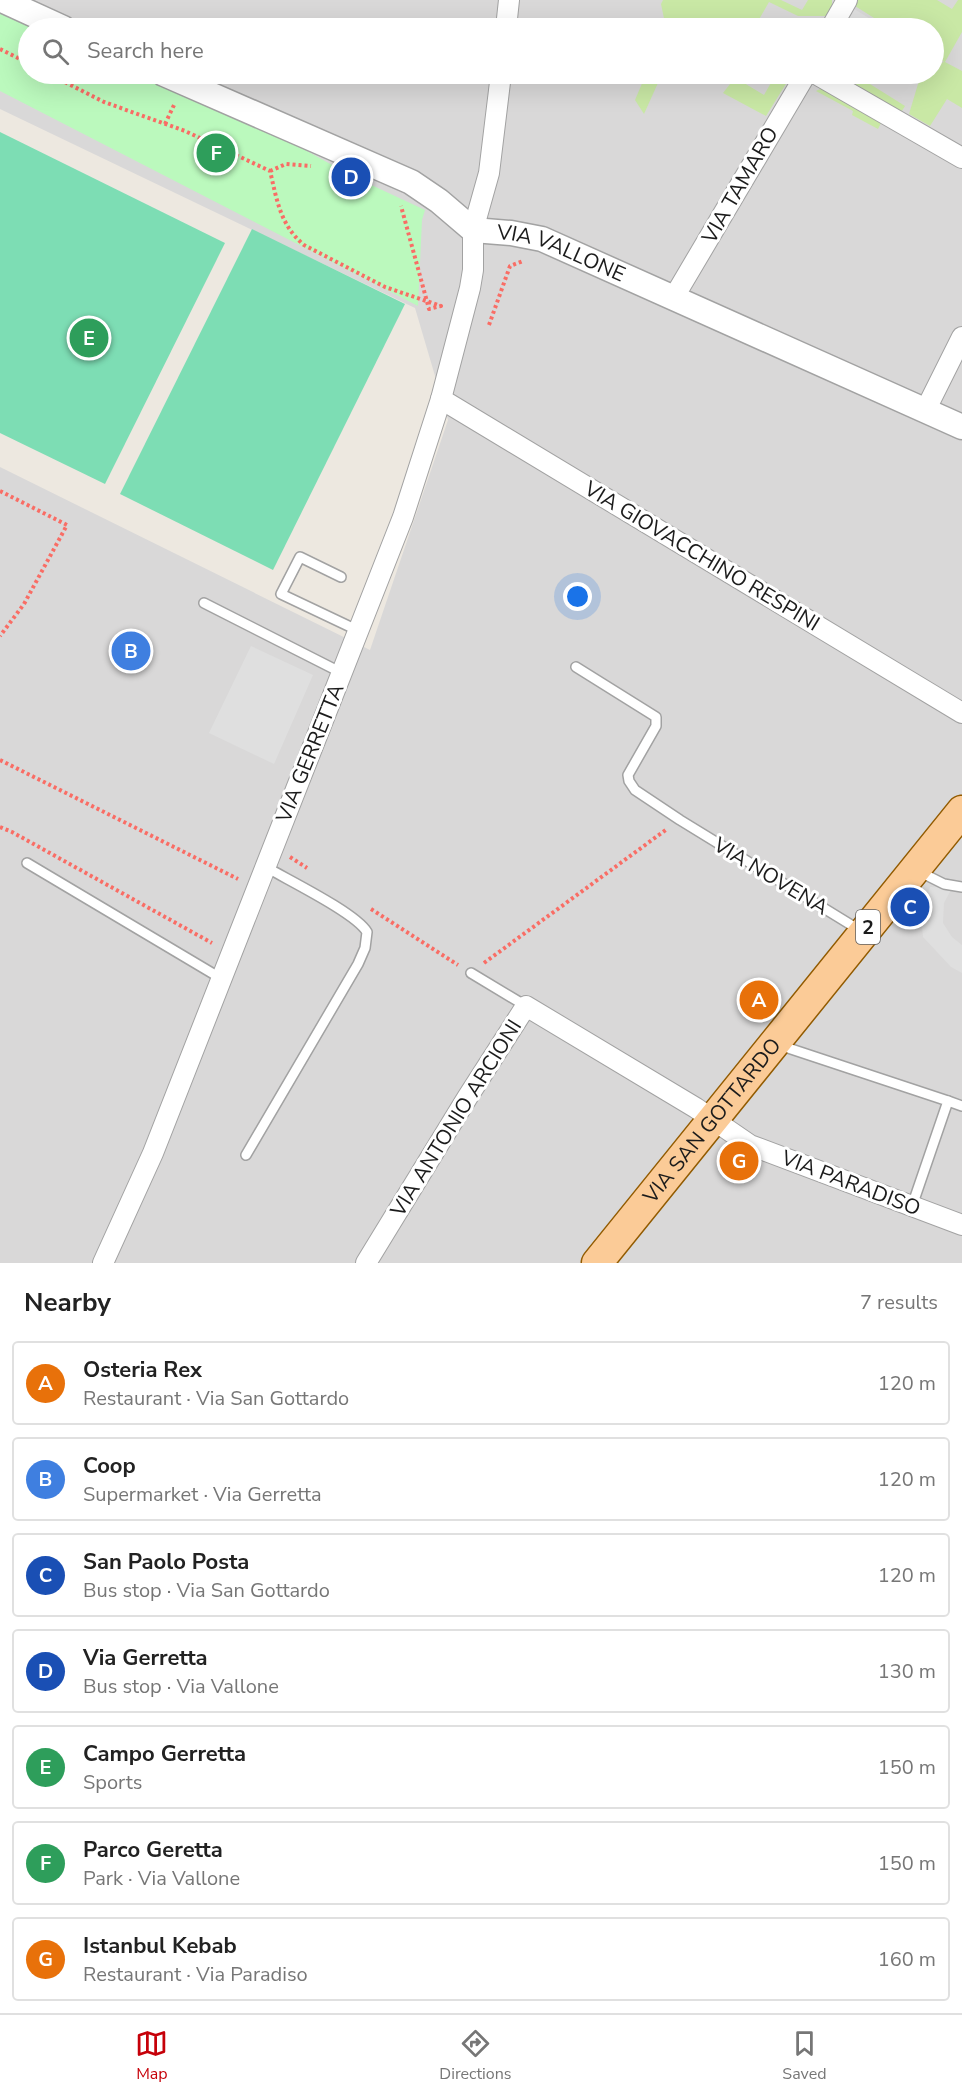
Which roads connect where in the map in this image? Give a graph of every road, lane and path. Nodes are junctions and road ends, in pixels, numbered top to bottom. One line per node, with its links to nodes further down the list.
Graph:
1 (2, 0): 4 (street)
2 (509, 0): 5 (street)
3 (847, 0): 6 (street)
4 (41, 18)
5 (507, 18)
6 (837, 18)
7 (0, 49): 8 (path)
8 (18, 58)
9 (69, 84): 19 (path)
10 (187, 84): 16 (street, VIA VALLONE)
11 (500, 84): 16 (street, VIA GERRETTA)
12 (800, 84): 18 (street, VIA TAMARO)
13 (833, 84): 14 (street)
14 (962, 158)
15 (400, 202): 22 (path)
16 (473, 230): 18 (street, VIA VALLONE); 25 (street, VIA GERRETTA)
17 (533, 259): 23 (path)
18 (674, 297): 26 (street, VIA VALLONE)
19 (427, 302)
20 (427, 302): 21 (path)
21 (427, 302)
22 (427, 302)
23 (489, 325)
24 (962, 337): 26 (street)
25 (441, 399): 31 (street, VIA GERRETTA); 35 (street, VIA GIOVACCHINO RESPINI)
26 (925, 411): 27 (street, VIA VALLONE)
27 (962, 427)
28 (0, 490): 32 (path)
29 (341, 577): 31 (lane)
30 (204, 603): 34 (lane)
31 (359, 631): 34 (street, VIA GERRETTA)
32 (1, 633)
33 (576, 667): 38 (lane, VIA NOVENA)
34 (342, 673): 41 (street, VIA GERRETTA)
35 (962, 713)
36 (0, 760): 44 (path)
37 (962, 811): 42 (main road, VIA SAN GOTTARDO / 2)
38 (680, 820): 45 (lane, VIA NOVENA); 47 (path)
39 (0, 827): 46 (path)
40 (27, 863): 48 (lane)
41 (266, 867): 44 (street, VIA GERRETTA); 54 (lane)
42 (915, 869): 43 (lane); 45 (main road, VIA SAN GOTTARDO / 2)
43 (962, 887)
44 (257, 889): 46 (street, VIA GERRETTA)
45 (863, 932): 50 (main road, VIA SAN GOTTARDO / 2)
46 (232, 954): 48 (street, VIA GERRETTA)
47 (471, 973): 49 (lane)
48 (222, 979): 57 (street, VIA GERRETTA)
49 (526, 1006): 53 (street, VIA ANTONIO ARCIONI); 58 (street, VIA ANTONIO ARCIONI)
50 (773, 1043): 51 (lane); 53 (main road, VIA SAN GOTTARDO / 2)
51 (948, 1101): 52 (lane); 55 (lane)
52 (962, 1106)
53 (712, 1119): 55 (street, VIA PARADISO); 59 (main road, VIA SAN GOTTARDO / 2)
54 (246, 1155)
55 (912, 1206): 56 (street, VIA PARADISO)
56 (962, 1225)
57 (103, 1263)
58 (366, 1263)
59 (597, 1263)

